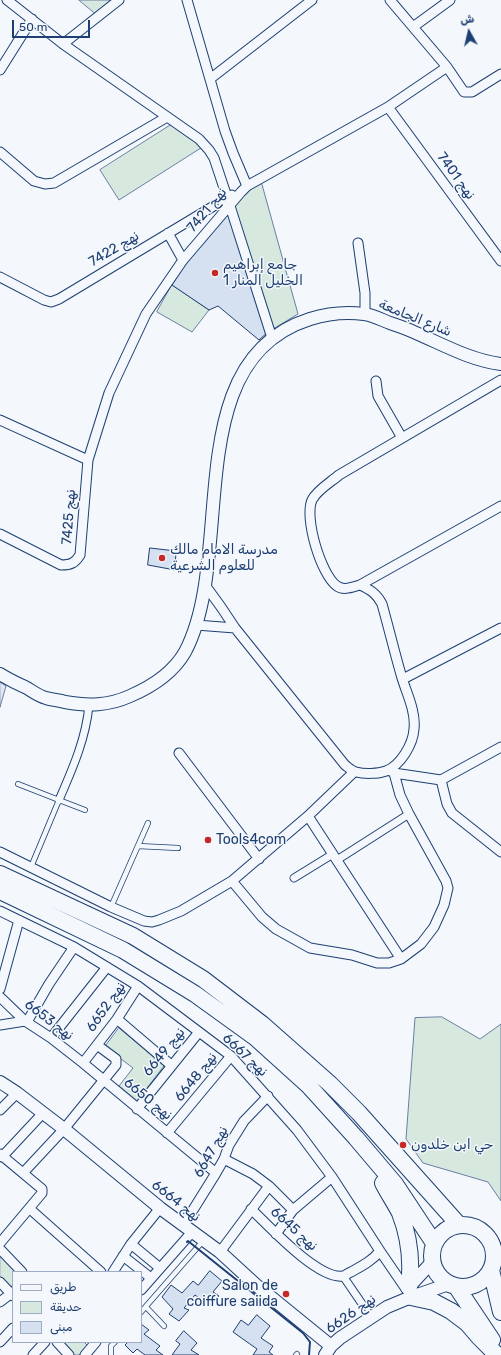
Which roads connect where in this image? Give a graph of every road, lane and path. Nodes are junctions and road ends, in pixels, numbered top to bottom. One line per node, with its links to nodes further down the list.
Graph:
1 (7, 0): 7 (street)
2 (119, 0): 9 (street)
3 (187, 0): 13 (street)
4 (312, 0): 13 (street)
5 (390, 0): 8 (street)
6 (450, 0): 8 (street)
7 (32, 19): 9 (street); 11 (street)
8 (413, 27): 10 (street)
9 (63, 44): 15 (street)
10 (446, 67): 12 (street); 14 (street, نهج 7421)
11 (0, 70)
12 (501, 74)
13 (210, 79): 17 (street)
14 (388, 107): 17 (street, نهج 7421); 22 (street, نهج 7401)
15 (167, 117): 16 (street); 18 (street)
16 (0, 152)
17 (244, 189): 18 (street, نهج 7422)
18 (229, 201): 19 (street, نهج 7422); 21 (street, نهج 7421); 25 (street)
19 (168, 233): 21 (street); 23 (street, نهج 7422)
20 (358, 243): 24 (street)
21 (183, 260): 31 (street, نهج 7421)
22 (501, 261)
23 (0, 278)
24 (365, 314): 25 (street, شارع الجامعة); 26 (street, شارع الجامعة)
25 (272, 338): 34 (street, شارع الجامعة)
26 (501, 364)
27 (501, 380): 30 (street)
28 (376, 381): 30 (street)
29 (0, 420): 31 (street)
30 (402, 438): 35 (street)
31 (88, 460): 33 (street, نهج 7425)
32 (501, 506): 35 (street)
33 (0, 534)
34 (205, 585): 36 (street, شارع الجامعة); 37 (street)
35 (360, 585): 40 (street)
36 (196, 625): 37 (street); 41 (street, شارع الجامعة)
37 (235, 628): 45 (street)
38 (501, 628): 40 (street)
39 (0, 674): 41 (street, شارع الجامعة)
40 (403, 679): 44 (street)
41 (88, 705): 48 (street)
42 (501, 748): 46 (street)
43 (179, 753): 58 (street)
44 (391, 771): 45 (street); 46 (street); 50 (street)
45 (354, 772): 51 (street)
46 (441, 780): 56 (street)
47 (18, 784): 48 (lane)
48 (59, 800): 49 (lane); 59 (lane)
49 (85, 810)
50 (409, 814): 57 (street); 68 (street)
51 (308, 816): 57 (street); 58 (street)
52 (148, 823): 53 (lane)
53 (138, 846): 54 (lane); 64 (lane)
54 (178, 848)
55 (0, 852): 59 (street)
56 (501, 852)
57 (335, 857): 61 (street); 68 (street)
58 (259, 859): 62 (street)
59 (31, 868): 64 (street)
60 (0, 874): 102 (highway)
61 (294, 878)
62 (232, 882): 64 (street); 68 (street)
63 (0, 891): 91 (highway)
64 (111, 907)
65 (0, 911): 66 (street, نهج 6667)
66 (19, 920): 67 (street, نهج 6667); 71 (street)
67 (74, 947): 69 (street, نهج 6667); 74 (street)
68 (401, 959)
69 (107, 967): 70 (street, نهج 6667); 77 (street)
70 (138, 986): 73 (street, نهج 6652); 76 (street, نهج 6667)
71 (0, 988)
72 (0, 997): 74 (street, نهج 6653)
73 (117, 1019): 78 (street, نهج 6652); 81 (street)
74 (26, 1022): 75 (street); 77 (street, نهج 6653)
75 (0, 1025)
76 (199, 1032): 79 (street, نهج 6667); 81 (street, نهج 6649)
77 (51, 1038): 80 (street, نهج 6653)
78 (97, 1045): 80 (street, نهج 6652); 82 (street)
79 (231, 1056): 85 (street, نهج 6667); 90 (street, نهج 6648)
80 (83, 1064): 82 (street, نهج 6650)
81 (171, 1065): 86 (street, نهج 6649)
82 (103, 1081): 86 (street, نهج 6650); 89 (street)
83 (0, 1082): 84 (street, نهج 6664)
84 (17, 1093): 87 (street); 88 (street, نهج 6664)
85 (268, 1096): 93 (street, نهج 6647); 96 (street, نهج 6667)
86 (137, 1109): 90 (street, نهج 6650)
87 (0, 1110)
88 (43, 1113): 89 (street, نهج 6664); 92 (street)
89 (64, 1129): 94 (street); 98 (street, نهج 6664)
90 (167, 1133): 95 (street, نهج 6650)
91 (364, 1148): 108 (highway); 125 (highway)
92 (1, 1156): 94 (street)
93 (224, 1159): 95 (street, نهج 6647); 97 (street)
94 (23, 1173): 99 (street)
95 (216, 1173): 103 (street, نهج 6647)
96 (332, 1177): 101 (street); 110 (street, نهج 6667)
97 (269, 1186): 100 (street); 101 (street)
98 (160, 1208): 103 (street, نهج 6664); 107 (street)
99 (30, 1209): 106 (street); 117 (street)
100 (251, 1209): 104 (street, نهج 6645); 111 (street)
101 (293, 1210): 104 (street)
102 (459, 1224): 108 (highway); 115 (highway)
103 (187, 1229): 105 (street, نهج 6664); 114 (street, نهج 6647)
104 (276, 1234): 119 (street, نهج 6645)
105 (203, 1240): 111 (street, نهج 6664); 127 (lane)
106 (0, 1243)
107 (131, 1244): 112 (street); 114 (street)
108 (434, 1244): 113 (highway)
109 (0, 1249): 116 (street)
110 (380, 1251): 119 (street); 125 (street, نهج 6667)
111 (220, 1252): 138 (street, نهج 6664)
112 (123, 1256): 118 (street); 120 (street)
113 (432, 1262): 122 (highway); 125 (street, نهج 6626)
114 (160, 1268): 120 (street, نهج 6647)
115 (491, 1270): 122 (highway); 129 (highway)
116 (21, 1271)
117 (100, 1271)
118 (114, 1271)
119 (343, 1276): 130 (street)
120 (151, 1278): 123 (street, نهج 6647)
121 (0, 1282): 124 (street)
122 (453, 1285): 125 (street, نهج 6626); 144 (highway)
123 (142, 1289)
124 (12, 1294): 126 (street)
125 (406, 1294): 130 (street, نهج 6626); 143 (highway)
126 (0, 1302)
127 (146, 1307): 128 (lane); 131 (lane)
128 (142, 1311)
129 (501, 1312)
130 (371, 1317): 138 (street, نهج 6626)
131 (164, 1326)
132 (12, 1329): 133 (street)
133 (0, 1342)
134 (44, 1343): 139 (street)
135 (58, 1343): 140 (street)
136 (114, 1343): 142 (lane)
137 (92, 1344): 141 (street)
138 (328, 1350)
139 (33, 1355)
140 (69, 1355)
141 (85, 1355)
142 (111, 1355)
143 (497, 1355)
144 (500, 1355)

